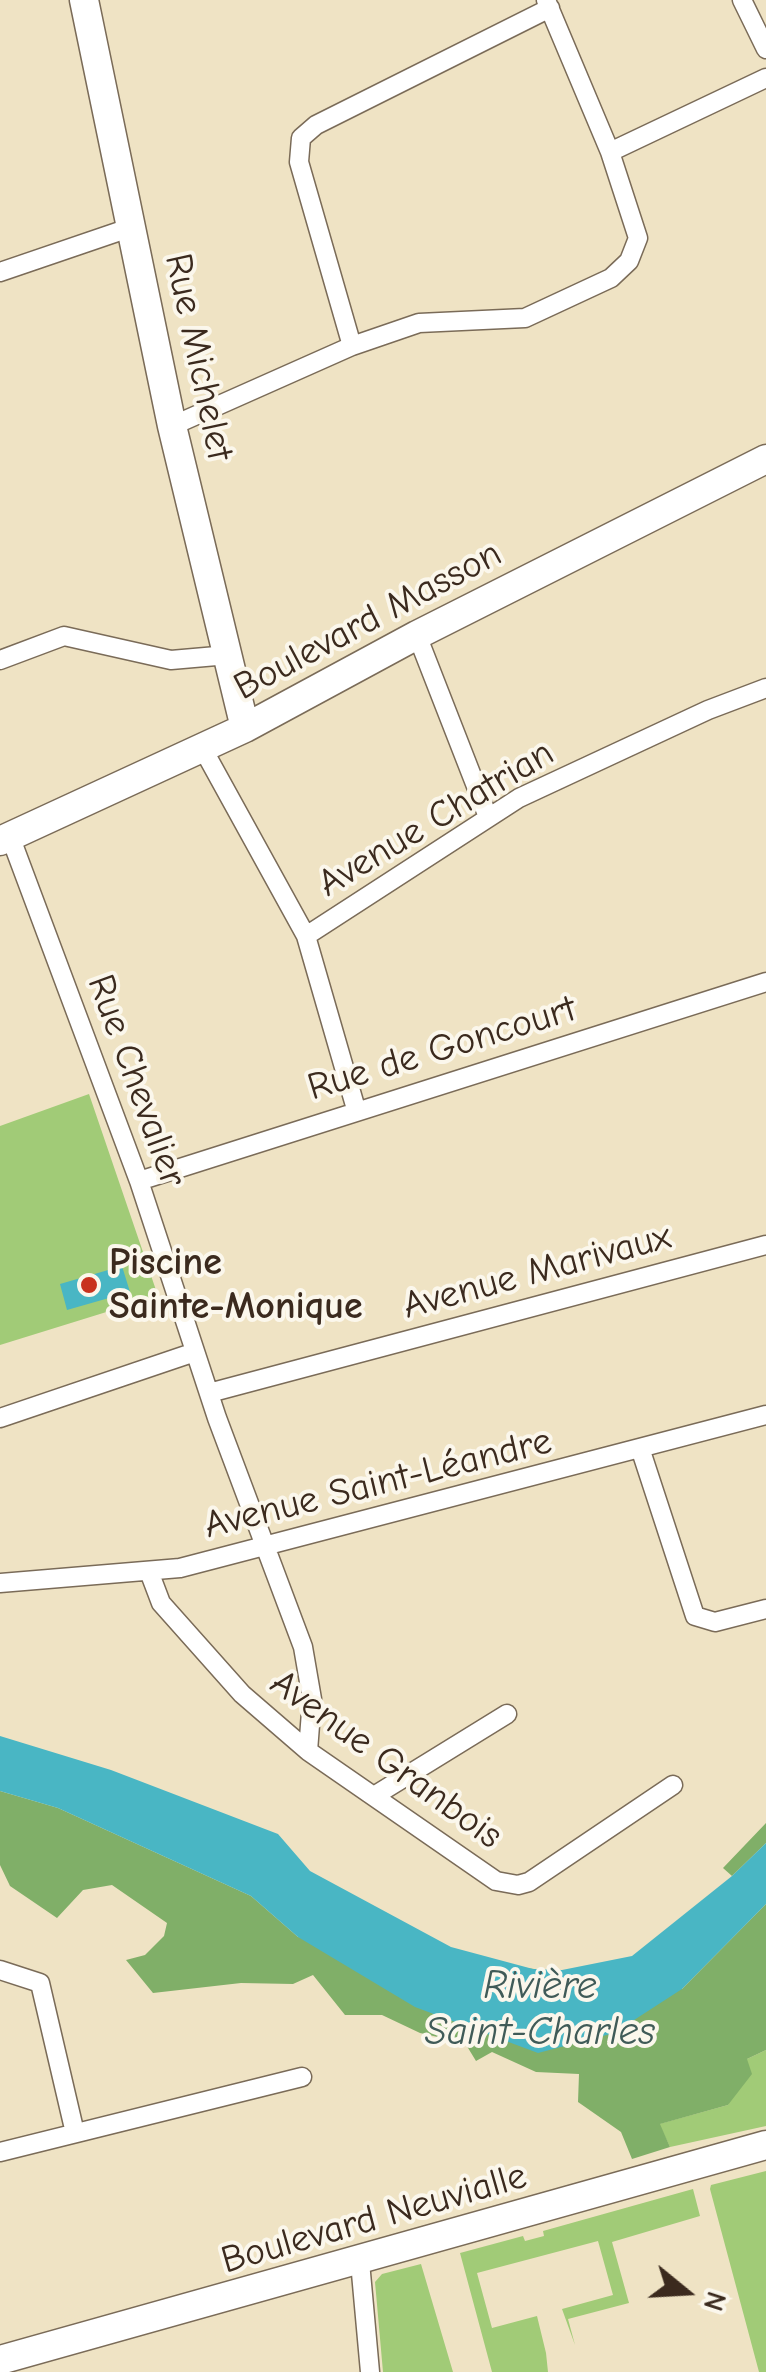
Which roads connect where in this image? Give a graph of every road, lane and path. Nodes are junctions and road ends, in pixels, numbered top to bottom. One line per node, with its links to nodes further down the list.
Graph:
1 (84, 0): 7 (main road, Rue Michelet)
2 (742, 0): 4 (street)
3 (548, 4): 6 (street); 9 (street)
4 (766, 49)
5 (766, 78): 6 (street)
6 (610, 152): 9 (street)
7 (132, 227): 8 (street); 10 (main road, Rue Michelet)
8 (0, 272)
9 (352, 346): 10 (street)
10 (172, 426): 13 (main road, Rue Michelet)
11 (766, 458): 12 (main road, Boulevard Masson)
12 (417, 635): 16 (main road, Boulevard Masson); 18 (street)
13 (228, 655): 14 (street); 16 (main road, Rue Michelet)
14 (0, 660)
15 (766, 688): 18 (street, Avenue Chatrian)
16 (245, 728): 17 (main road, Boulevard Masson)
17 (203, 750): 19 (main road, Boulevard Masson); 20 (street)
18 (488, 817): 20 (street, Avenue Chatrian)
19 (5, 838): 23 (street, Rue Chevalier)
20 (306, 936): 22 (street, Avenue Chatrian)
21 (766, 982): 22 (street, Rue de Goncourt)
22 (356, 1109): 23 (street, Rue de Goncourt)
23 (139, 1181): 25 (street, Rue Chevalier)
24 (766, 1246): 26 (street, Avenue Marivaux)
25 (196, 1352): 26 (street, Rue Chevalier); 28 (street)
26 (209, 1393): 30 (street, Rue Chevalier)
27 (766, 1415): 29 (street, Avenue Saint-Léandre)
28 (0, 1418)
29 (640, 1451): 30 (street, Avenue Saint-Léandre); 33 (street)
30 (266, 1546): 31 (street, Avenue Saint-Léandre); 35 (street, Rue Chevalier)
31 (150, 1574): 32 (street, Avenue Saint-Léandre); 35 (street, Avenue Granbois)
32 (0, 1583)
33 (766, 1609)
34 (507, 1714): 37 (street)
35 (308, 1751): 37 (street, Avenue Granbois)
36 (674, 1785): 37 (street, Avenue Granbois)
37 (374, 1796)
38 (0, 1970): 40 (street)
39 (302, 2077): 40 (street)
40 (75, 2133): 42 (street)
41 (766, 2145): 43 (main road, Boulevard Neuvialle)
42 (0, 2152)
43 (360, 2262): 44 (main road, Boulevard Neuvialle); 45 (street)
44 (0, 2360)
45 (370, 2372)

